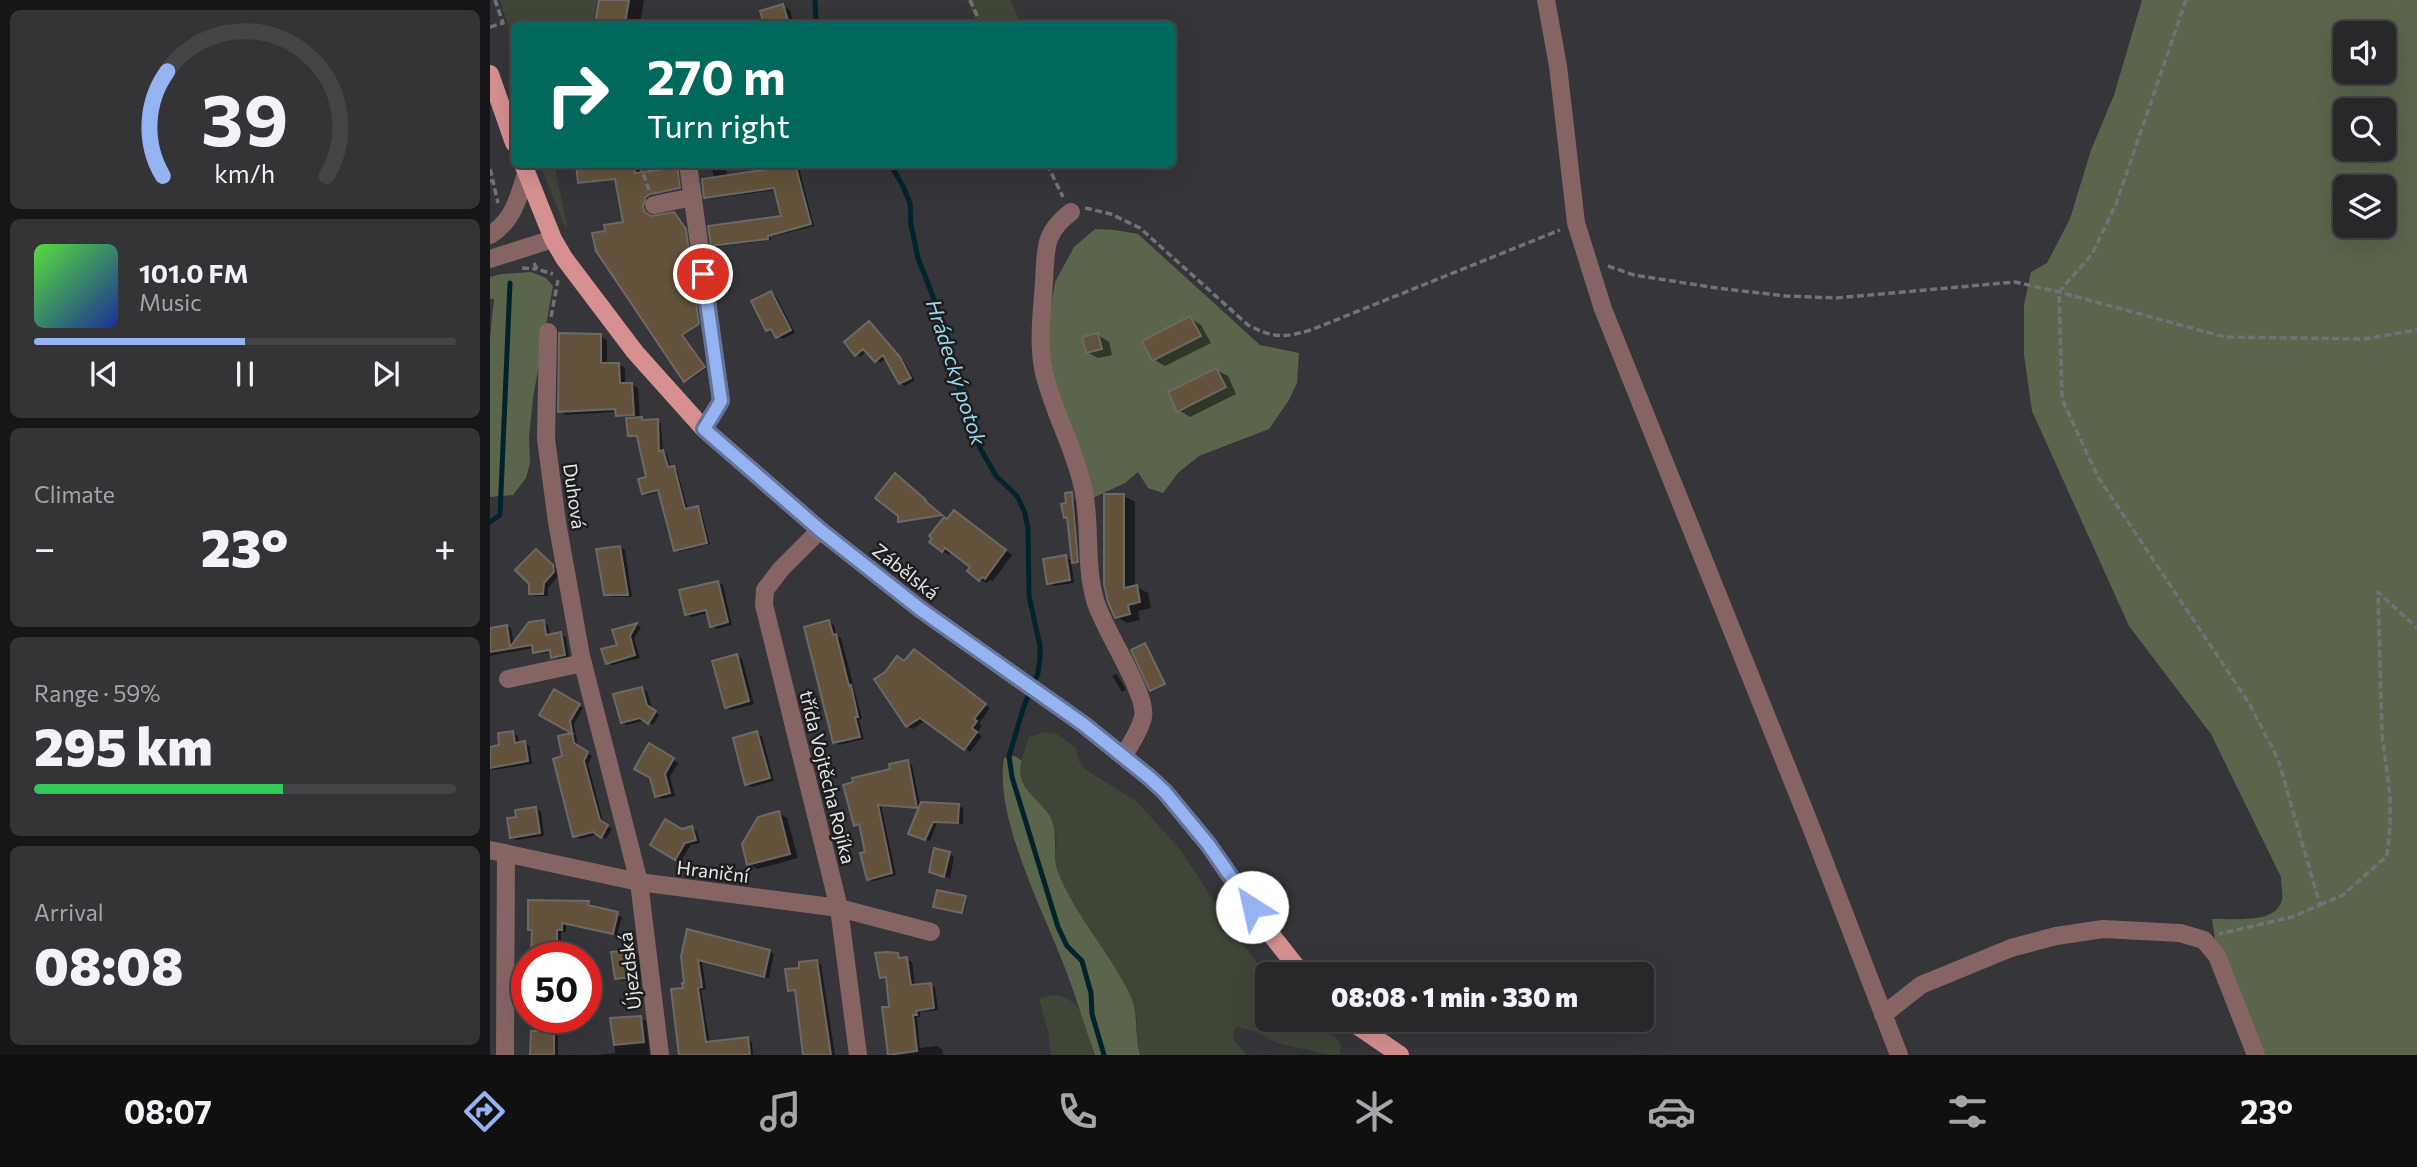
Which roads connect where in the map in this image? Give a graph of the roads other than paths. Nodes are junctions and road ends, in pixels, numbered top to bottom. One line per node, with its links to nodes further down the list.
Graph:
1 (1546, 0): 23 (street)
2 (490, 74): 3 (main road)
3 (511, 134)
4 (689, 168): 6 (street)
5 (524, 169): 9 (street); 10 (main road, Zábělská)
6 (693, 197): 7 (street); 13 (street)
7 (654, 205)
8 (1071, 212): 17 (street)
9 (490, 234)
10 (553, 239): 11 (street); 13 (main road, Zábělská)
11 (490, 259)
12 (548, 332): 15 (street, Duhová)
13 (704, 429): 14 (main road, Zábělská)
14 (820, 530): 17 (main road, Zábělská); 20 (street, třída Vojtěcha Rojíka)
15 (583, 663): 16 (street); 19 (street, Duhová)
16 (508, 679)
17 (1124, 755): 22 (main road, Zábělská)
18 (498, 852): 19 (street, Hraniční); 25 (street)
19 (639, 882): 20 (street, Hraniční); 26 (street, Újezdská)
20 (839, 908): 21 (street, Hraniční); 27 (street, třída Vojtěcha Rojíka)
21 (931, 932)
22 (1293, 962)
23 (1883, 1015): 29 (street); 30 (street)
24 (1366, 1032): 28 (main road)
25 (505, 1055)
26 (660, 1055)
27 (858, 1055)
28 (1399, 1055)
29 (1899, 1055)
30 (2256, 1055)

